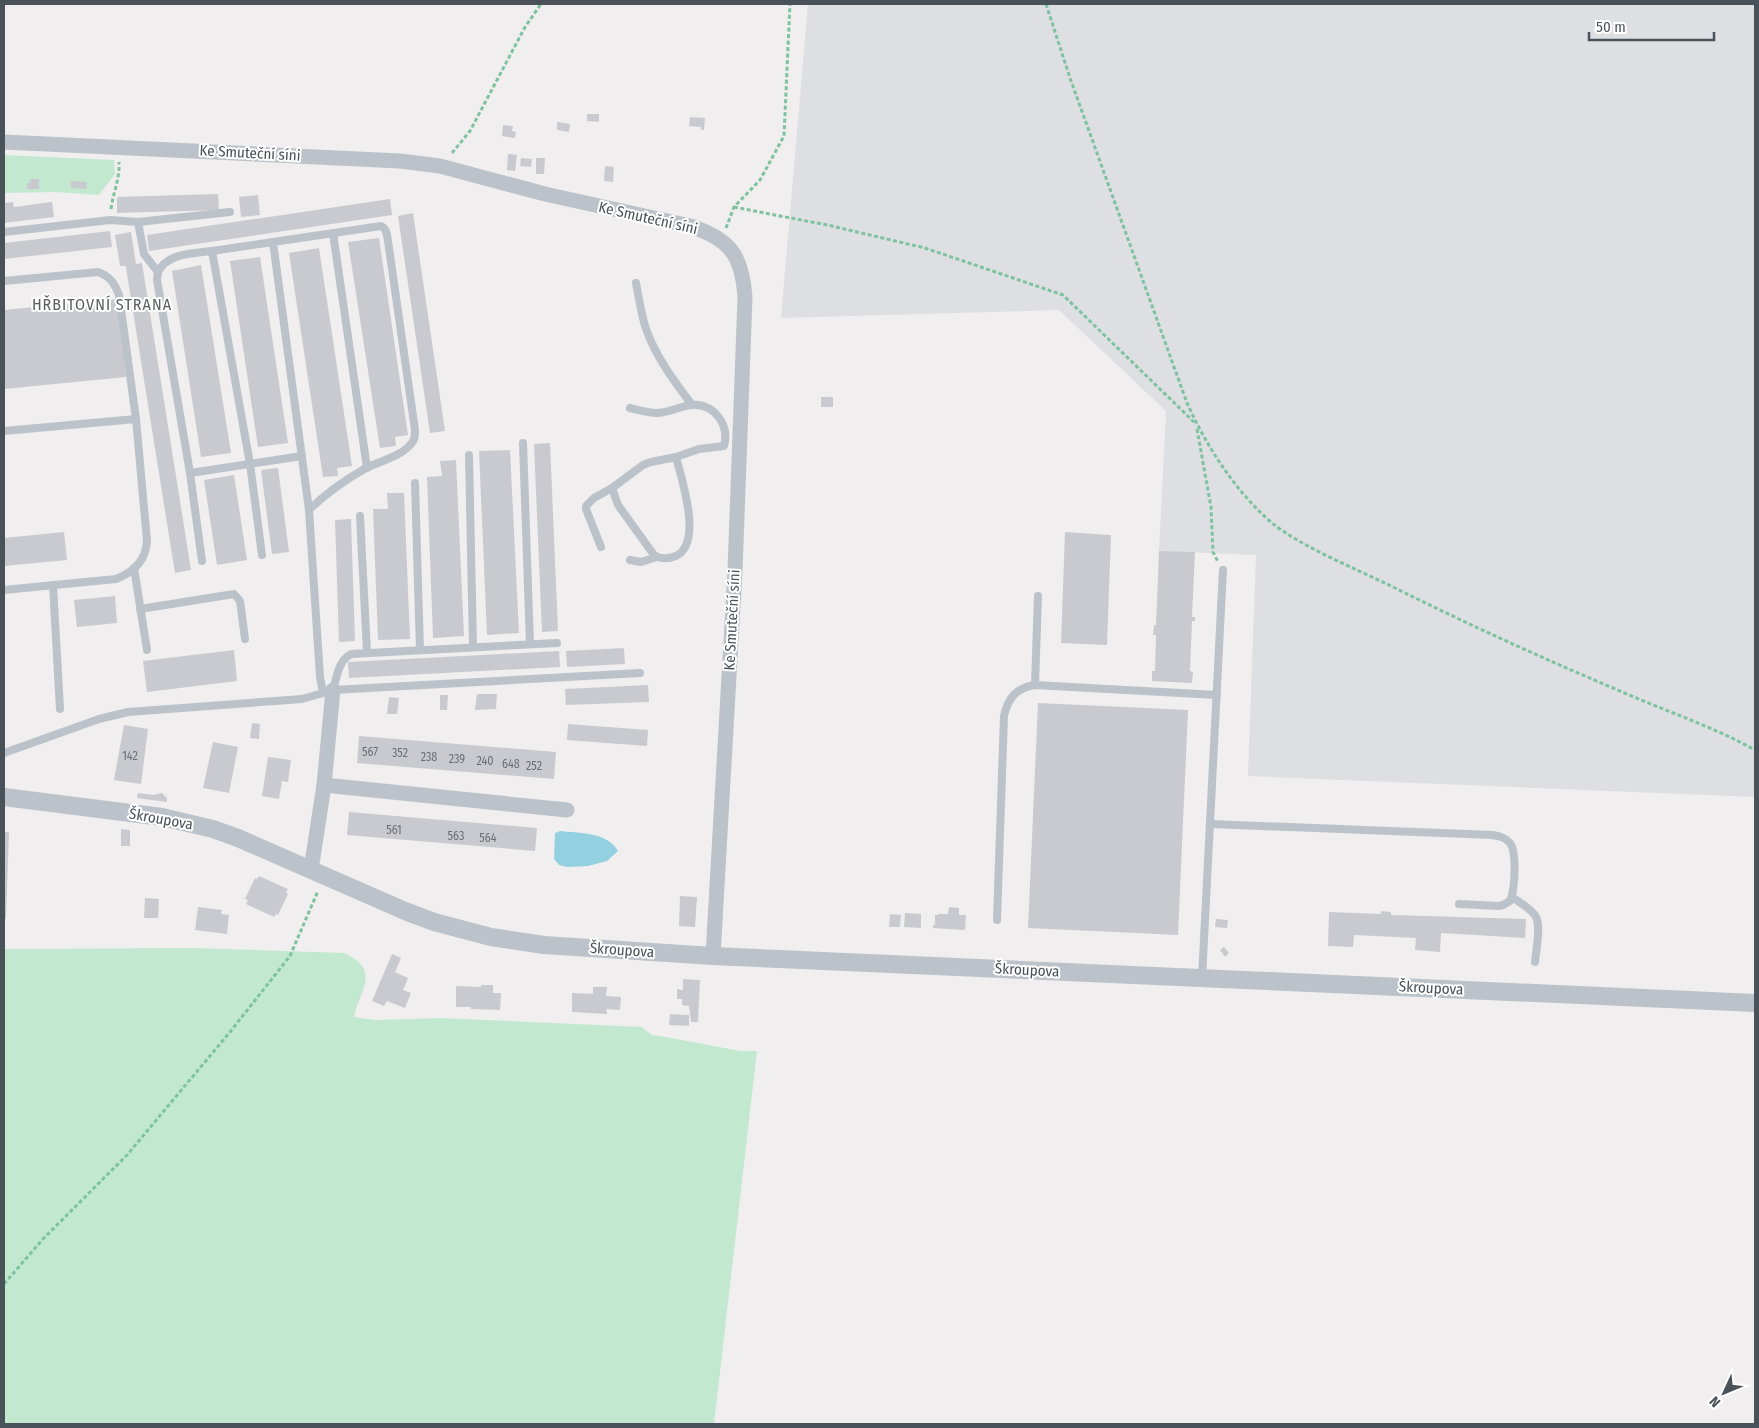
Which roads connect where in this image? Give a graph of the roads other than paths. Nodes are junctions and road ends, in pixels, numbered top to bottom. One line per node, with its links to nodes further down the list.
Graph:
1 (4, 142): 20 (street, Ke Smuteční síni)
2 (230, 212): 3 (lane)
3 (138, 222): 4 (lane); 8 (lane)
4 (4, 232)
5 (333, 233): 6 (lane); 22 (lane); 22 (lane)
6 (273, 242): 7 (lane); 18 (lane)
7 (212, 251): 8 (lane); 21 (lane)
8 (158, 272): 23 (lane)
9 (4, 281): 13 (lane)
10 (636, 283): 11 (lane)
11 (692, 405): 12 (lane); 16 (lane)
12 (630, 408)
13 (136, 418): 14 (lane); 33 (lane)
14 (4, 431)
15 (523, 443): 41 (lane)
16 (724, 446): 19 (lane); 20 (lane)
17 (469, 455): 42 (lane)
18 (302, 456): 21 (lane); 26 (lane)
19 (676, 458): 25 (lane); 30 (lane)
20 (739, 462): 60 (street, Ke Smuteční síni)
21 (250, 464): 23 (lane); 29 (lane)
22 (367, 468): 26 (lane)
23 (190, 472): 32 (lane)
24 (415, 483): 44 (lane)
25 (612, 488): 28 (lane); 30 (lane)
26 (308, 510): 48 (lane)
27 (360, 516): 45 (lane)
28 (601, 547)
29 (262, 555)
30 (657, 557): 31 (lane)
31 (630, 560)
32 (202, 561)
33 (134, 568): 35 (lane); 38 (lane)
34 (1223, 570): 49 (lane)
35 (53, 585): 36 (lane); 50 (lane)
36 (4, 590)
37 (1038, 596): 47 (lane)
38 (140, 609): 39 (lane); 43 (lane)
39 (245, 639)
40 (557, 642): 41 (lane)
41 (530, 644): 42 (lane)
42 (473, 647): 44 (lane)
43 (147, 650)
44 (420, 650): 45 (lane)
45 (367, 652): 48 (lane)
46 (640, 673): 48 (lane)
47 (1035, 685): 49 (lane); 59 (lane)
48 (328, 691): 51 (lane); 52 (street)
49 (1217, 695): 55 (lane)
50 (60, 709)
51 (4, 753)
52 (324, 785): 54 (street); 56 (street)
53 (4, 797): 56 (street, Škroupova)
54 (568, 810)
55 (1210, 824): 57 (lane); 62 (lane)
56 (318, 873): 60 (street, Škroupova)
57 (1512, 897): 58 (lane); 61 (lane)
58 (1459, 904)
59 (997, 920)
60 (713, 956): 62 (street, Škroupova)
61 (1536, 962)
62 (1202, 978): 63 (street, Škroupova)
63 (1755, 1003)

